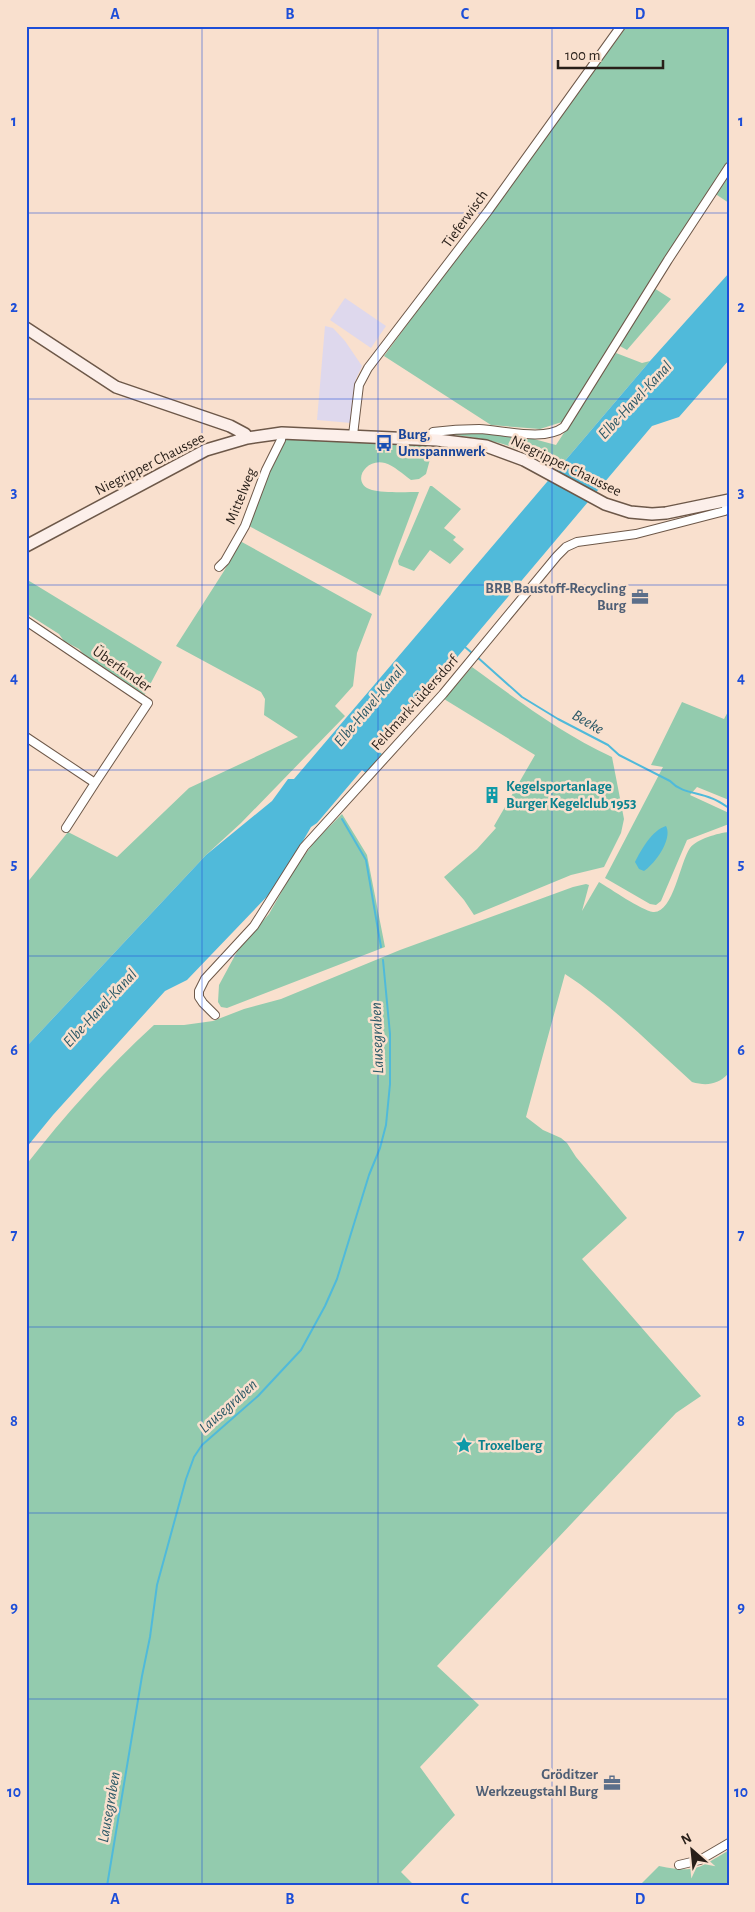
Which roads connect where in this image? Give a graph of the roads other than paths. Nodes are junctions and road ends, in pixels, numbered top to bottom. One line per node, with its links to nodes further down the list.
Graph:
1 (621, 26): 5 (street, Tieferwisch)
2 (729, 168): 7 (street)
3 (26, 328): 6 (main road)
4 (282, 433): 5 (main road, Niegripper Chaussee); 6 (main road, Niegripper Chaussee); 10 (street, Mittelweg)
5 (353, 435): 7 (main road, Niegripper Chaussee)
6 (247, 438): 9 (main road, Niegripper Chaussee)
7 (427, 440): 8 (main road, Niegripper Chaussee)
8 (729, 500): 15 (street, Feldmark-Lüdersdorf)
9 (26, 546)
10 (219, 567)
11 (26, 620): 13 (street, Überfunder)
12 (26, 737): 13 (street)
13 (95, 783): 14 (street, Überfunder)
14 (66, 828)
15 (215, 1015)
16 (729, 1843): 17 (street)
17 (678, 1865)

